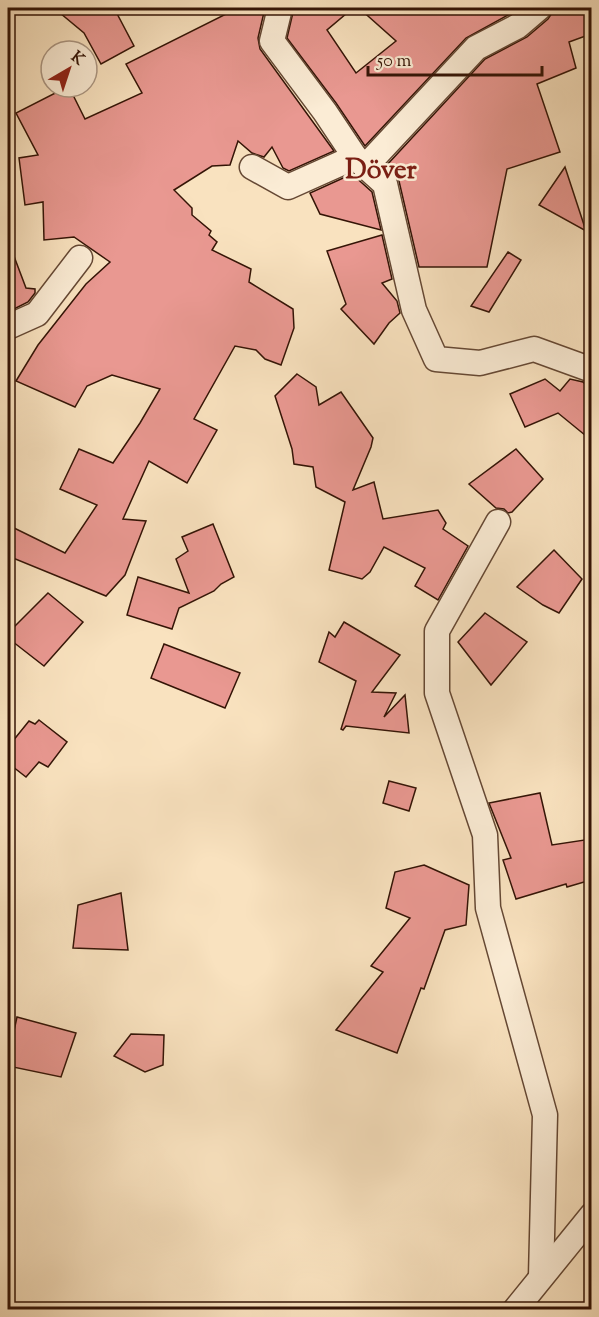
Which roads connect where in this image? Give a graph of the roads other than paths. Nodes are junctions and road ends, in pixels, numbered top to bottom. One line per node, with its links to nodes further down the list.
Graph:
1 (280, 8): 3 (street)
2 (538, 8): 3 (street)
3 (360, 162): 4 (street); 7 (street)
4 (252, 167)
5 (80, 258): 6 (street)
6 (8, 327)
7 (591, 370)
8 (498, 522): 10 (street)
9 (591, 1215): 10 (street)
10 (541, 1277): 11 (street)
11 (515, 1310)

